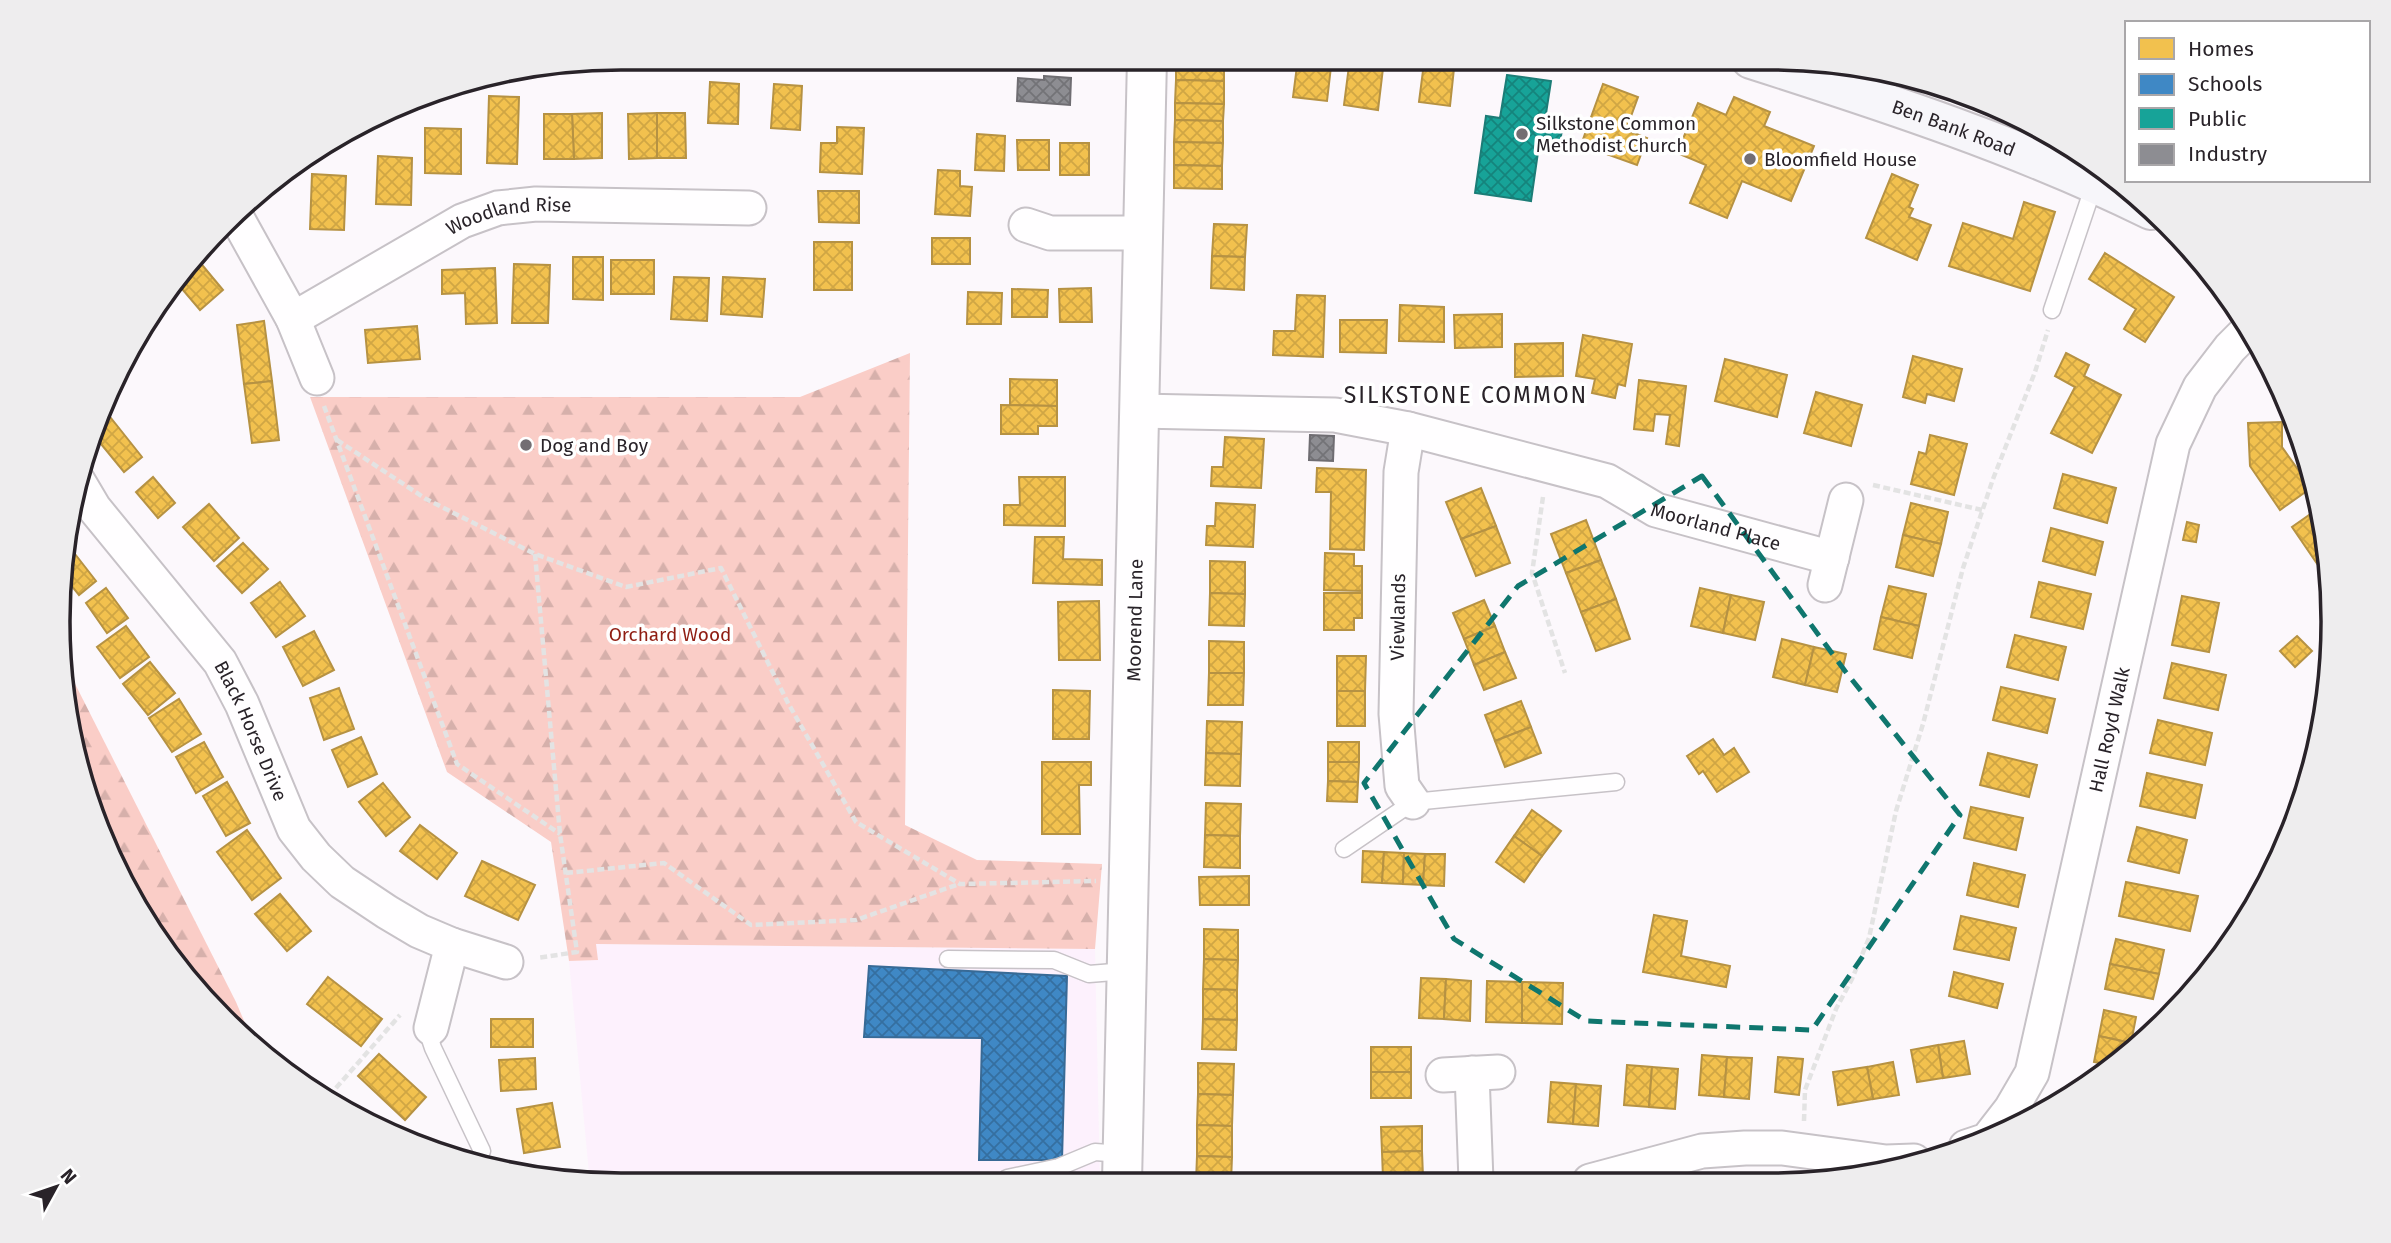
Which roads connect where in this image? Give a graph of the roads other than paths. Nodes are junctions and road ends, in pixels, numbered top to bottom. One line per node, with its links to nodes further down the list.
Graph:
1 (1147, 70): 9 (street, Moorend Lane)
2 (1809, 71): 3 (main road, Ben Bank Road)
3 (1887, 88): 4 (main road, Ben Bank Road)
4 (2095, 182): 5 (main road, Ben Bank Road); 10 (lane)
5 (2114, 192)
6 (748, 208): 11 (street, Woodland Rise)
7 (240, 224): 11 (street)
8 (1026, 225): 9 (street)
9 (1143, 233): 14 (street, Moorend Lane)
10 (2053, 310)
11 (293, 318): 13 (street)
12 (2241, 337): 27 (street, Hall Royd Walk)
13 (317, 378)
14 (1139, 411): 15 (street); 24 (street, Moorend Lane)
15 (1408, 429): 16 (street, Moorland Place); 19 (street, Viewlands)
16 (1857, 492)
17 (86, 494): 21 (street, Black Horse Drive)
18 (1616, 782): 19 (lane)
19 (1413, 802): 20 (lane)
20 (1344, 849)
21 (452, 945): 23 (street, Black Horse Drive); 25 (street)
22 (948, 959): 24 (lane)
23 (506, 962)
24 (1126, 971): 30 (street, Moorend Lane)
25 (417, 1020): 28 (lane)
26 (1471, 1073): 32 (street)
27 (1999, 1122)
28 (482, 1151)
29 (1880, 1161): 33 (street)
30 (1122, 1168): 31 (lane)
31 (1031, 1173)
32 (1476, 1173)
33 (1650, 1173)

